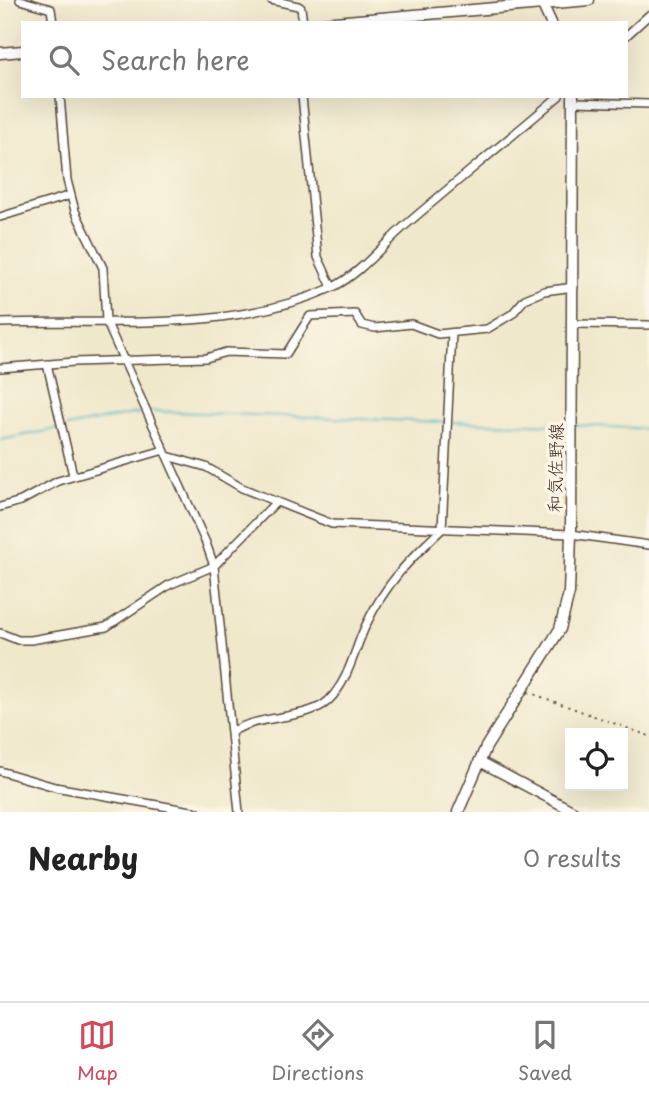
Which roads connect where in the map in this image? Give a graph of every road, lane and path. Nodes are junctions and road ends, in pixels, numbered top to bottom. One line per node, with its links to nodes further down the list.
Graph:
1 (20, 0): 5 (street)
2 (271, 0): 7 (street)
3 (589, 0): 4 (main road)
4 (541, 2): 8 (main road); 9 (main road)
5 (50, 4)
6 (649, 15): 10 (street)
7 (303, 21)
8 (344, 21)
9 (550, 21)
10 (628, 34)
11 (21, 51): 12 (main road)
12 (0, 53)
13 (60, 98): 18 (street)
14 (302, 98): 20 (street)
15 (557, 98): 20 (street)
16 (574, 99): 17 (street); 21 (main road, 和気佐野線)
17 (649, 104)
18 (71, 195): 19 (street); 22 (street)
19 (0, 217)
20 (332, 287): 22 (street)
21 (574, 287): 24 (main road, 和気佐野線); 26 (street)
22 (106, 321): 23 (street); 27 (street)
23 (0, 324)
24 (573, 324): 25 (street); 35 (main road, 和気佐野線)
25 (649, 325)
26 (452, 333): 27 (street); 34 (street)
27 (123, 361): 28 (street); 30 (street)
28 (47, 364): 29 (street); 31 (street)
29 (0, 368)
30 (166, 453): 31 (street); 32 (street); 37 (street)
31 (73, 475): 33 (street)
32 (275, 502): 34 (street); 37 (street)
33 (0, 508)
34 (442, 529): 35 (street); 40 (street)
35 (571, 534): 36 (street); 39 (main road, 和気佐野線)
36 (649, 545)
37 (214, 566): 38 (street); 40 (street)
38 (0, 633)
39 (522, 690): 41 (path); 42 (main road, 和気佐野線)
40 (232, 732): 45 (street)
41 (649, 736)
42 (479, 761): 46 (main road, 和気佐野線); 47 (street)
43 (0, 771): 44 (street)
44 (197, 812)
45 (239, 812)
46 (458, 812)
47 (575, 812)

